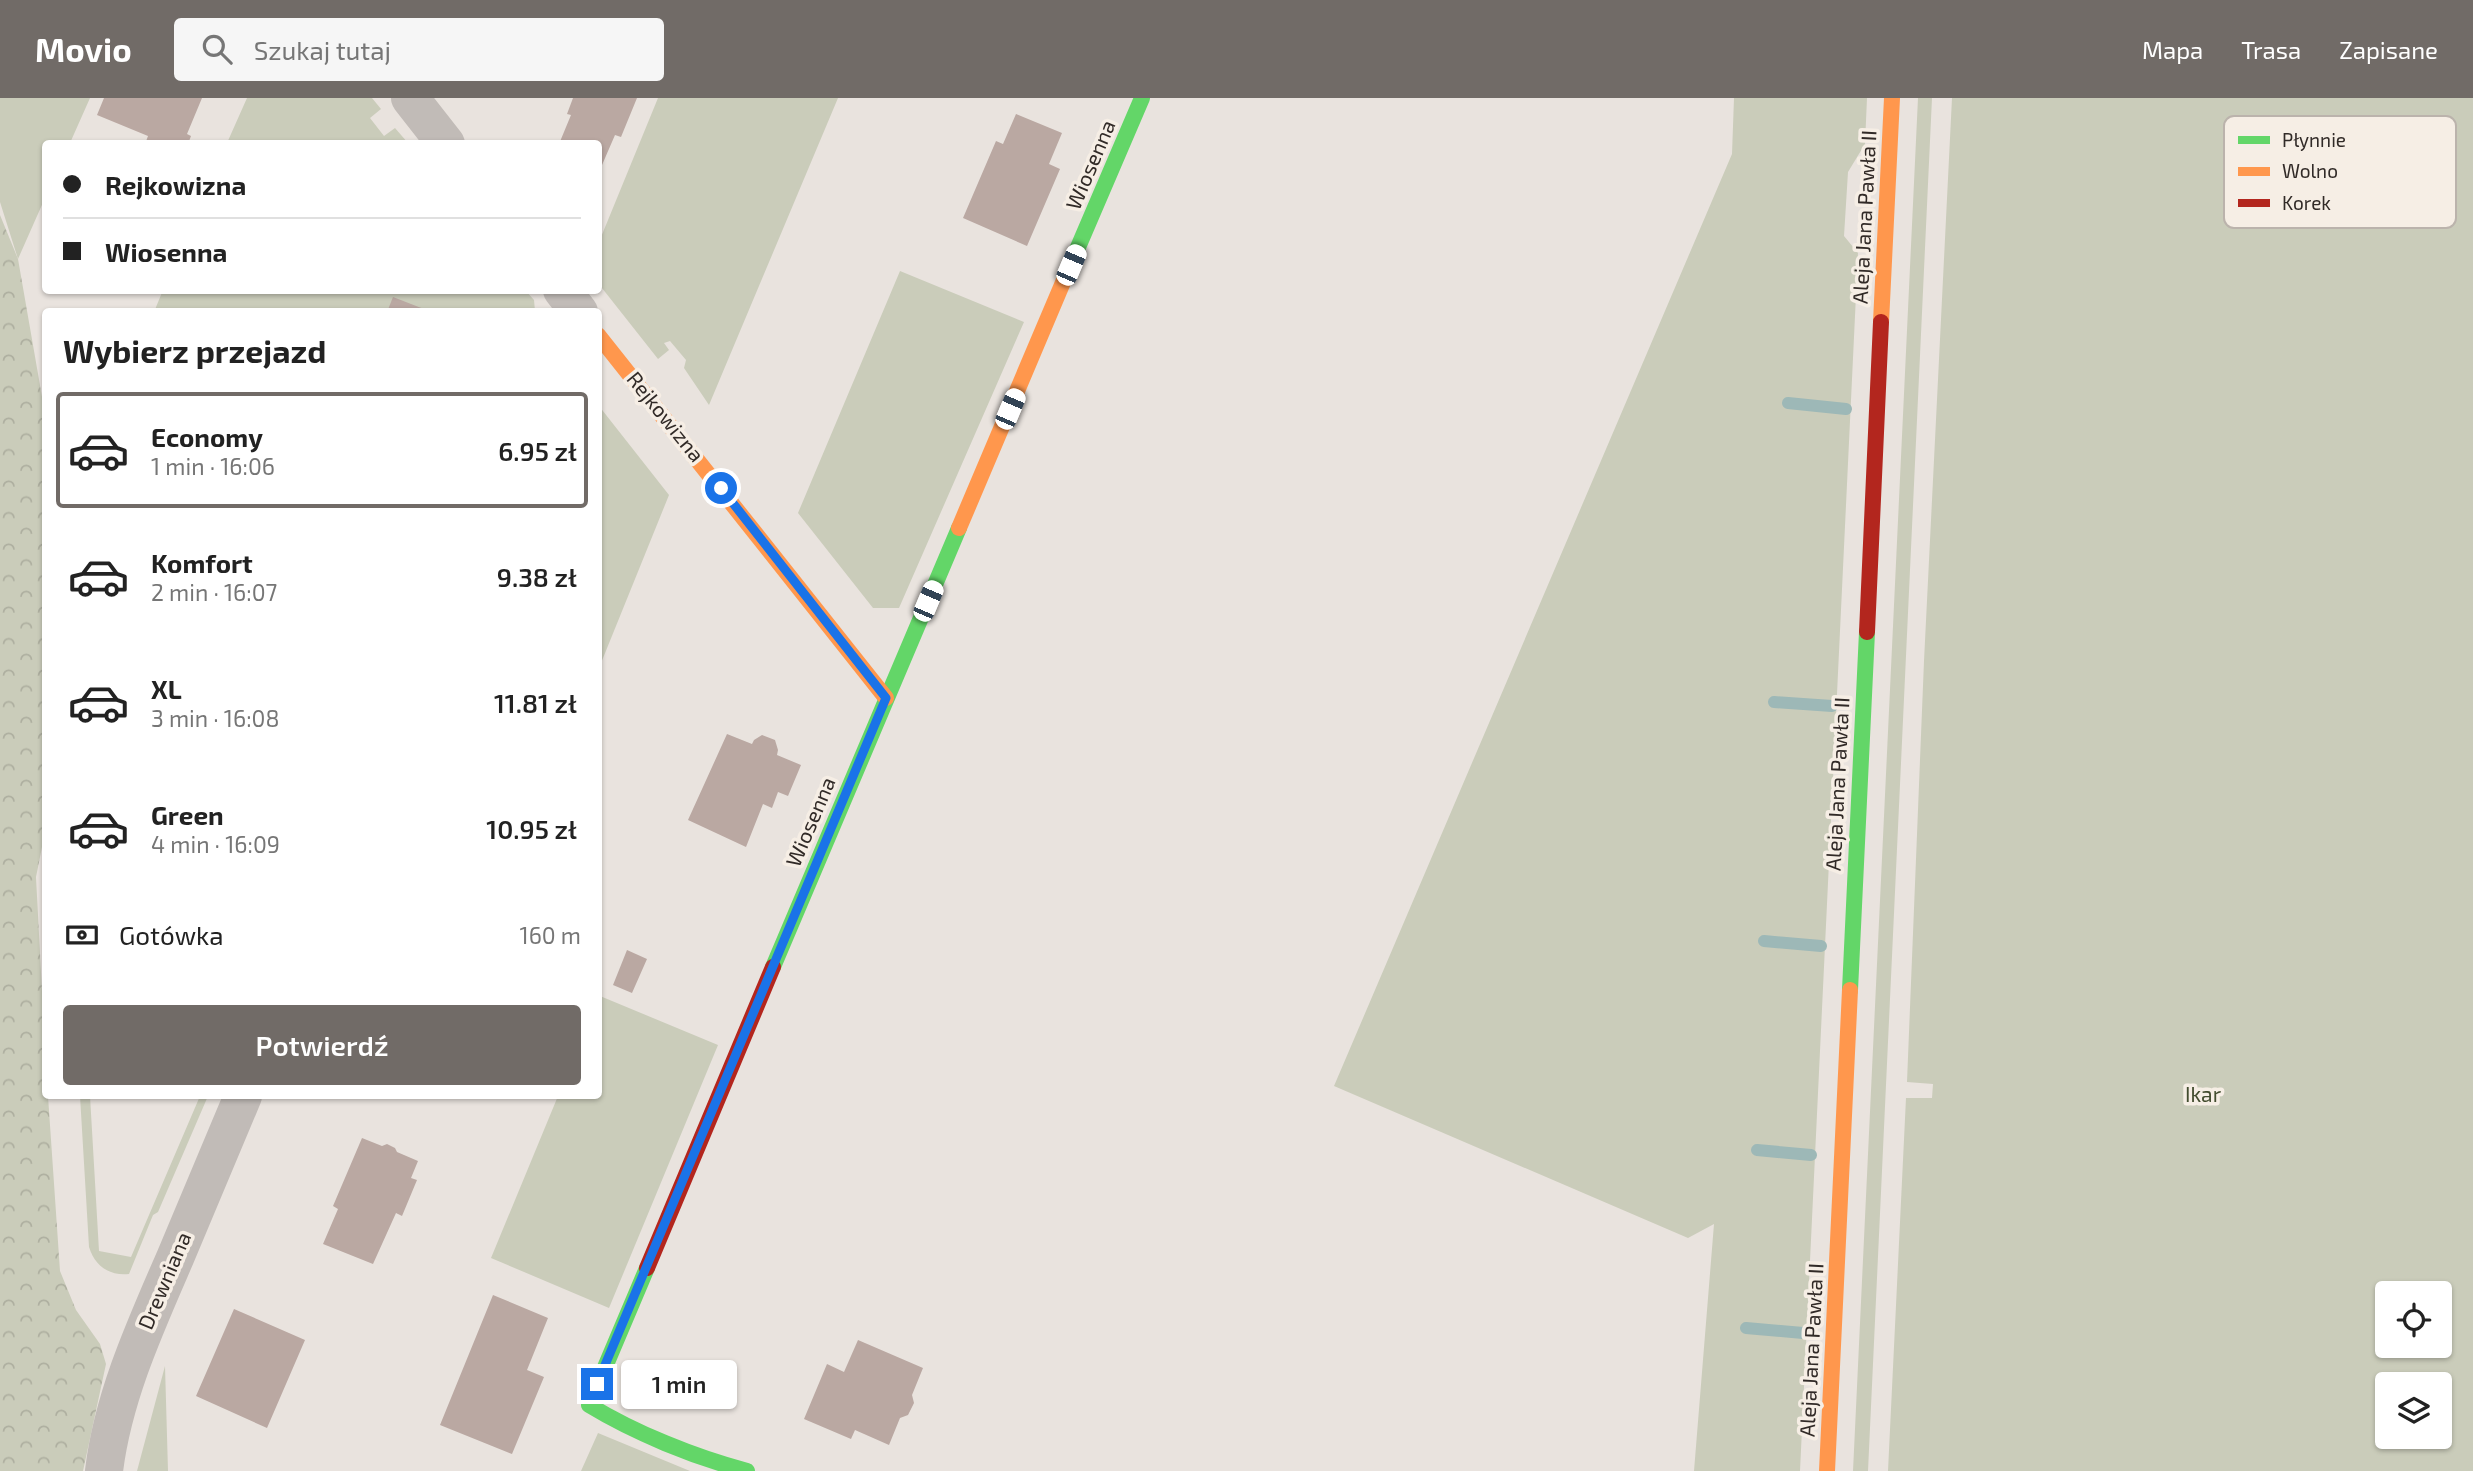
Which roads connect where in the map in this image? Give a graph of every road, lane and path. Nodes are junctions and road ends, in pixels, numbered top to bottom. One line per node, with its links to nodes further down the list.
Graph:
1 (410, 98): 4 (street)
2 (1142, 98): 6 (street, Wiosenna)
3 (1892, 98): 10 (street, Aleja Jana Pawła II)
4 (443, 140)
5 (602, 340): 6 (street, Rejkowizna)
6 (886, 698): 9 (street, Wiosenna)
7 (242, 1099): 8 (street, Drewniana)
8 (103, 1471)
9 (747, 1471)
10 (1827, 1471)

